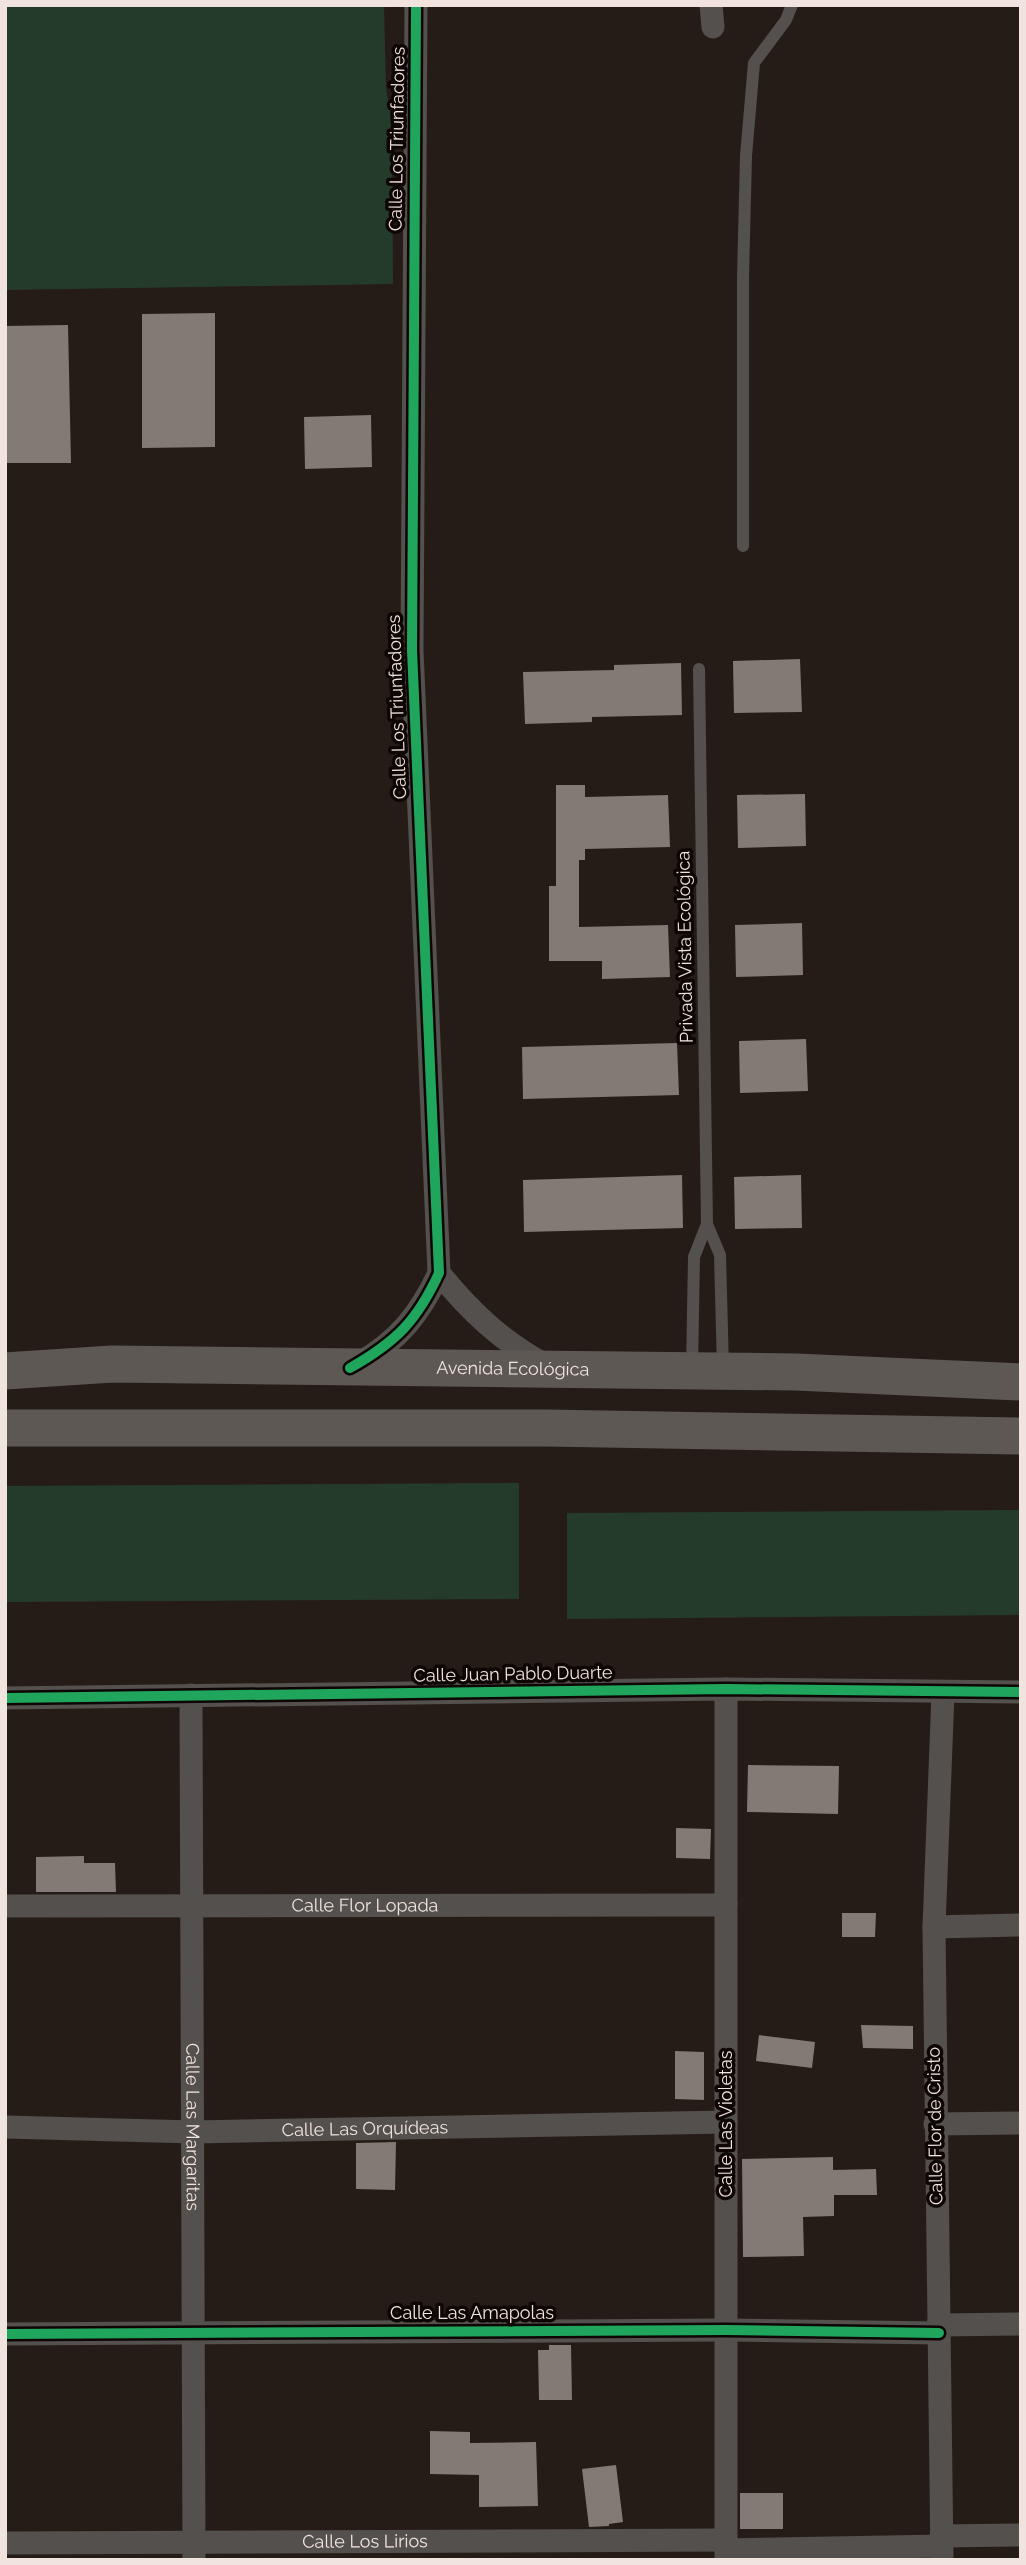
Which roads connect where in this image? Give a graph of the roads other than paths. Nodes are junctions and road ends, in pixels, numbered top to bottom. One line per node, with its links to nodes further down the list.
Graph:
1 (416, 5): 6 (street, Calle Los Triunfadores)
2 (792, 5): 3 (lane)
3 (743, 547)
4 (699, 668): 5 (lane, Privada Vista Ecológica)
5 (707, 1224): 10 (lane, Privada Vista Ecológica); 10 (lane, Privada Vista Ecológica)
6 (439, 1273): 7 (street, Calle Los Triunfadores); 8 (street)
7 (350, 1368): 8 (main road, Avenida Ecológica); 9 (main road, Avenida Ecológica)
8 (553, 1370): 10 (main road, Avenida Ecológica)
9 (5, 1371)
10 (708, 1371): 11 (main road, Avenida Ecológica)
11 (1021, 1382)
12 (5, 1428): 13 (main road)
13 (1021, 1436)
14 (726, 1689): 16 (street, Calle Juan Pablo Duarte); 17 (street, Calle Juan Pablo Duarte); 19 (street, Calle Las Violetas)
15 (1021, 1692): 16 (street, Calle Juan Pablo Duarte)
16 (943, 1693): 23 (street, Calle Flor de Cristo)
17 (191, 1695): 18 (street, Calle Juan Pablo Duarte); 21 (street, Calle Las Margaritas)
18 (5, 1698)
19 (726, 1905): 21 (street, Calle Flor Lopada); 24 (street, Calle Las Violetas)
20 (5, 1906): 21 (street, Calle Flor Lopada)
21 (192, 1907): 28 (street, Calle Las Margaritas)
22 (1021, 1925): 23 (street)
23 (934, 1927): 26 (street, Calle Flor de Cristo)
24 (726, 2122): 28 (street, Calle Las Orquídeas); 31 (street, Calle Las Violetas)
25 (1021, 2123): 26 (street)
26 (935, 2124): 30 (street, Calle Flor de Cristo)
27 (5, 2127): 28 (street, Calle Las Orquídeas)
28 (194, 2132): 32 (street, Calle Las Margaritas)
29 (1021, 2324): 30 (street, Calle Las Amapolas)
30 (939, 2329): 31 (street, Calle Las Amapolas); 36 (street, Calle Flor de Cristo)
31 (726, 2330): 32 (street, Calle Las Amapolas); 38 (street, Calle Las Violetas)
32 (195, 2331): 33 (street, Calle Las Amapolas); 37 (street, Calle Las Margaritas)
33 (5, 2334)
34 (1021, 2535): 36 (street)
35 (5, 2543): 37 (street, Calle Los Lirios)
36 (941, 2547): 38 (street, Calle Los Lirios)
37 (194, 2550): 38 (street, Calle Los Lirios)
38 (726, 2550)

